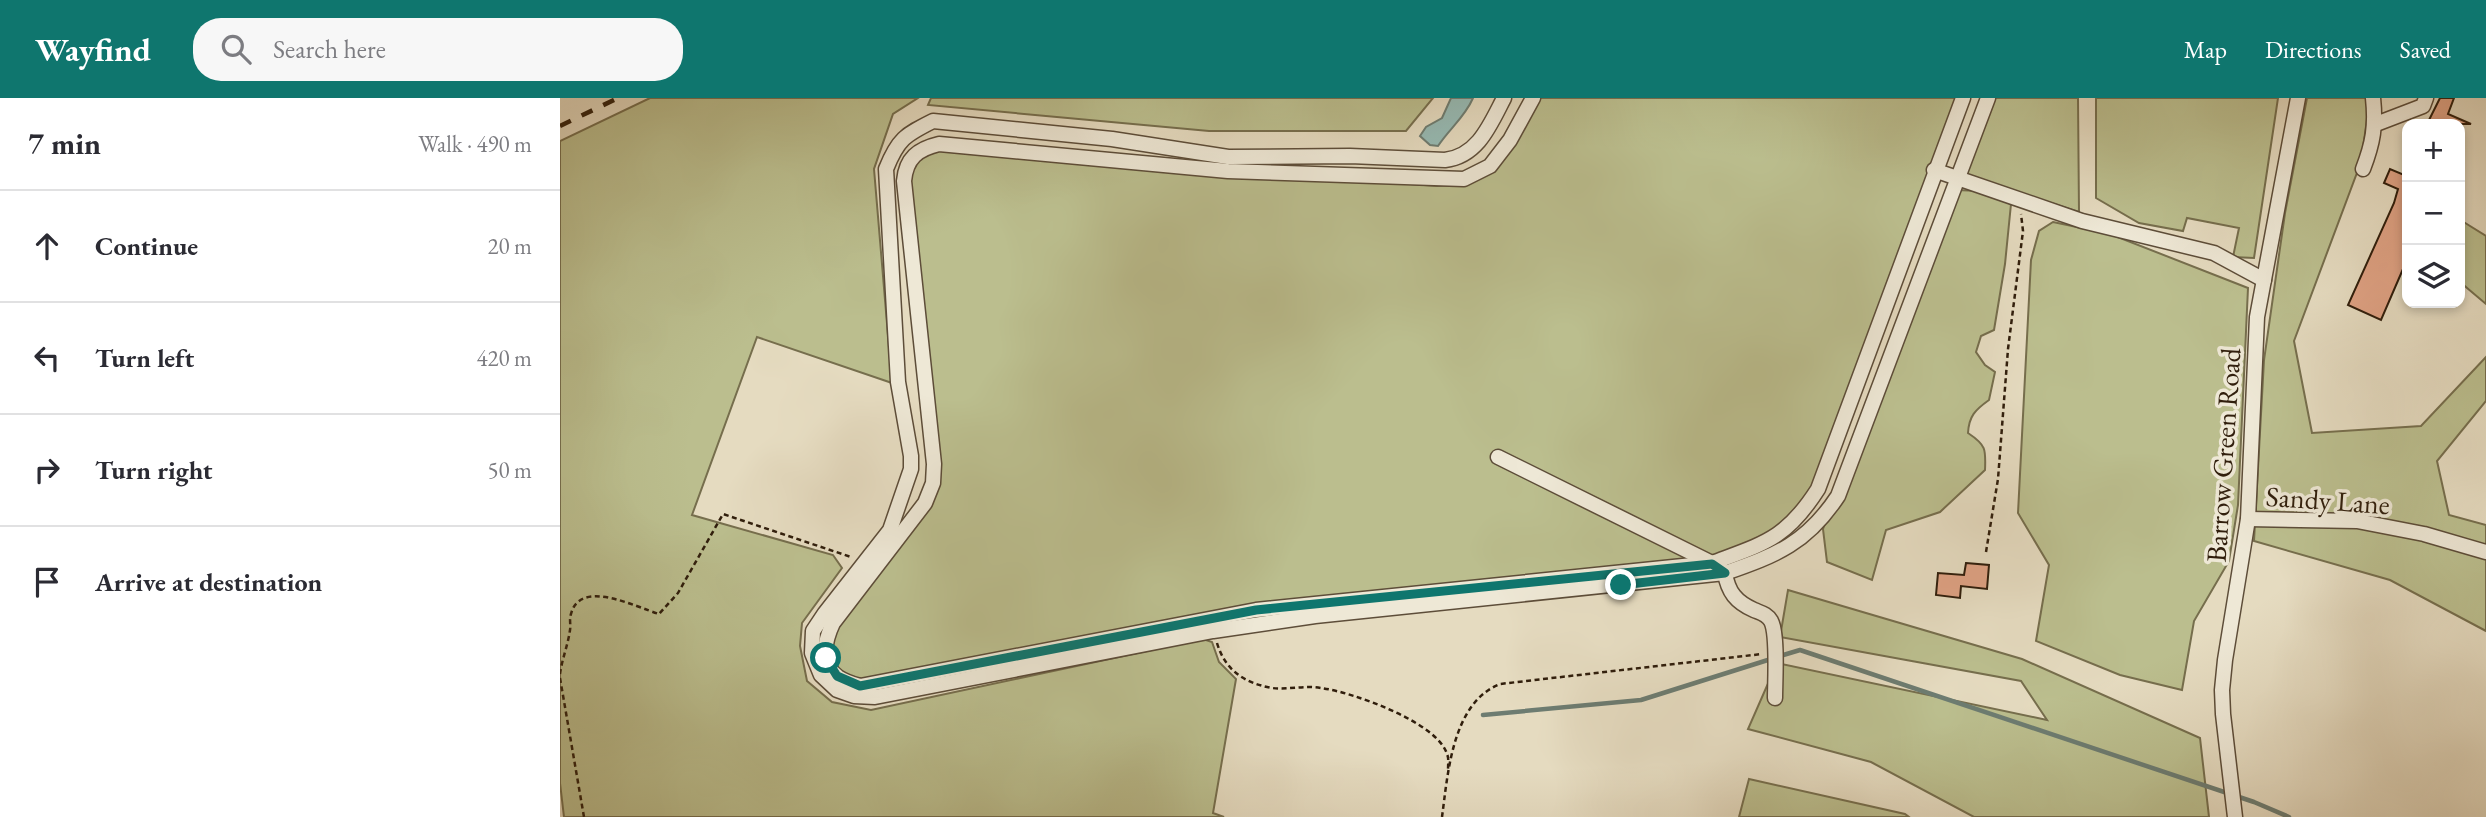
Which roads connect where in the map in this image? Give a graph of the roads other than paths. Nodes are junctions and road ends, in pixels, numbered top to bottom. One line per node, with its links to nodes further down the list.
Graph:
1 (1504, 98): 17 (street)
2 (1532, 98): 16 (street)
3 (1963, 98): 10 (street)
4 (1988, 98): 11 (street)
5 (2298, 98): 12 (street, Barrow Green Road)
6 (2373, 98): 8 (street)
7 (2426, 98): 8 (street)
8 (2376, 124): 9 (street)
9 (2363, 169)
10 (1934, 170): 11 (street); 16 (street)
11 (1958, 178): 12 (street); 17 (street)
12 (2264, 280): 14 (street, Barrow Green Road)
13 (1498, 457): 16 (street)
14 (2248, 519): 15 (street, Sandy Lane); 19 (street, Barrow Green Road)
15 (2486, 552)
16 (1712, 564): 17 (street)
17 (1725, 573): 18 (street)
18 (1775, 698)
19 (2235, 817)

